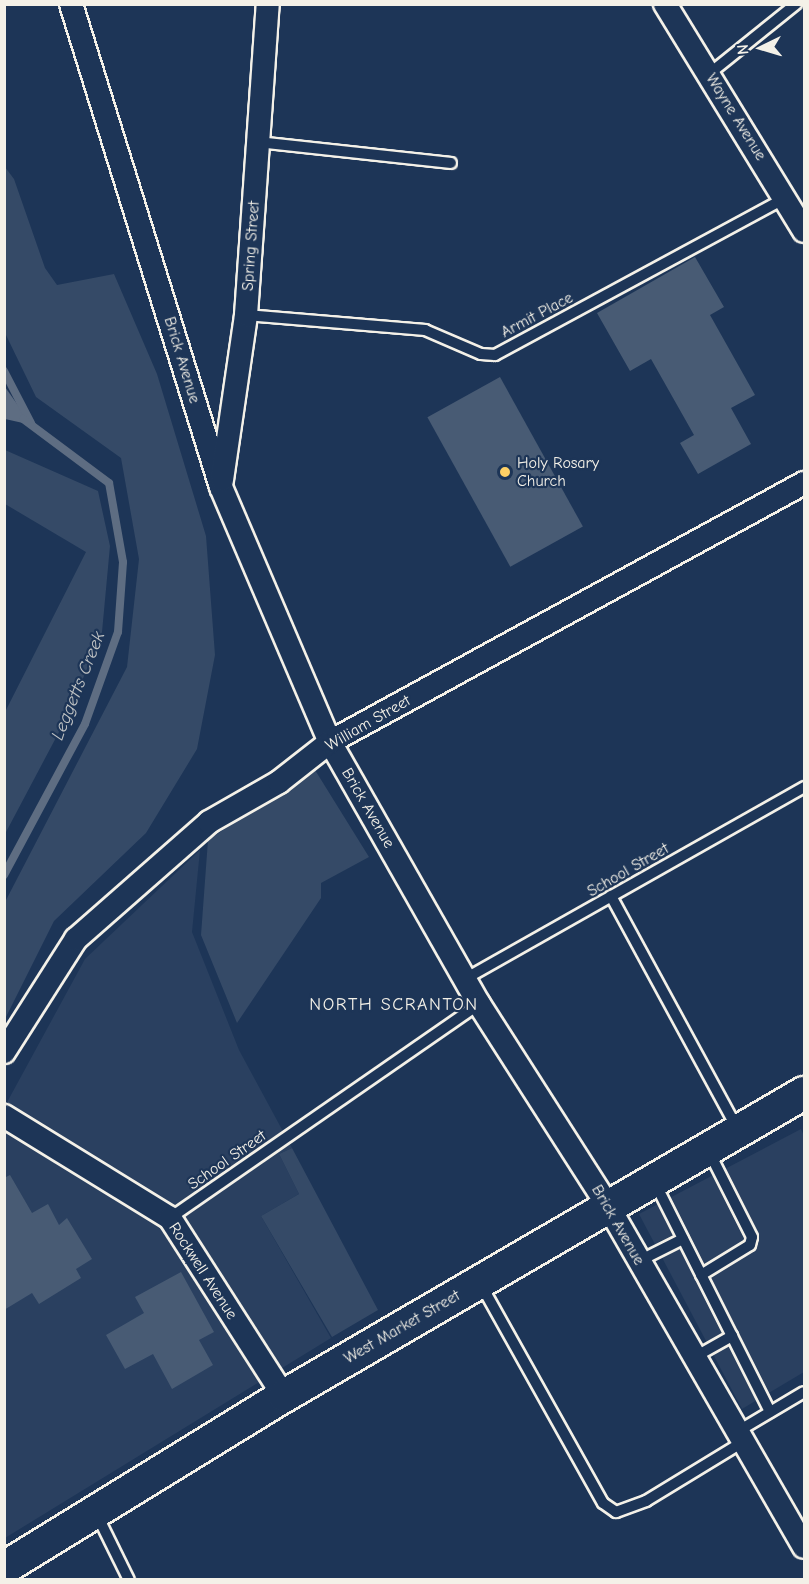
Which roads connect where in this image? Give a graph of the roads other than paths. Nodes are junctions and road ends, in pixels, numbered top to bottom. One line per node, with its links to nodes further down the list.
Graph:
1 (71, 4): 12 (street, Brick Avenue)
2 (268, 4): 6 (street, Spring Street)
3 (666, 4): 5 (street, Wayne Avenue)
4 (796, 4): 5 (lane)
5 (709, 74): 8 (street, Wayne Avenue)
6 (258, 142): 7 (lane); 10 (street, Spring Street)
7 (452, 163)
8 (786, 198): 9 (street, Wayne Avenue); 10 (lane, Armit Place)
9 (804, 231)
10 (246, 315): 12 (street, Spring Street)
11 (804, 483): 13 (street, William Street)
12 (221, 487): 13 (street, Brick Avenue)
13 (330, 742): 16 (street, Brick Avenue); 18 (street, William Street)
14 (804, 787): 15 (lane, School Street)
15 (611, 896): 16 (lane, School Street); 21 (lane)
16 (465, 979): 17 (street, Brick Avenue)
17 (479, 1004): 24 (street, Brick Avenue); 25 (lane, School Street)
18 (4, 1052)
19 (804, 1093): 21 (main road, West Market Street)
20 (4, 1116): 25 (street, Rockwell Avenue)
21 (738, 1131): 22 (main road, West Market Street)
22 (708, 1149): 23 (main road, West Market Street); 28 (lane)
23 (653, 1180): 24 (main road, West Market Street); 26 (lane)
24 (608, 1206): 27 (street, Brick Avenue); 29 (main road, West Market Street)
25 (170, 1218): 33 (street, Rockwell Avenue)
26 (683, 1239): 27 (lane); 28 (lane)
27 (639, 1261): 31 (street, Brick Avenue)
28 (701, 1275): 30 (lane)
29 (479, 1282): 33 (main road, West Market Street); 35 (lane)
30 (732, 1336): 31 (lane); 34 (lane)
31 (693, 1358): 35 (street, Brick Avenue)
32 (804, 1392): 34 (lane)
33 (284, 1396): 36 (main road, West Market Street)
34 (770, 1412): 35 (lane)
35 (738, 1438): 37 (street, Brick Avenue)
36 (95, 1512): 38 (main road, West Market Street); 39 (lane)
37 (804, 1547)
38 (4, 1568)
39 (129, 1580)

